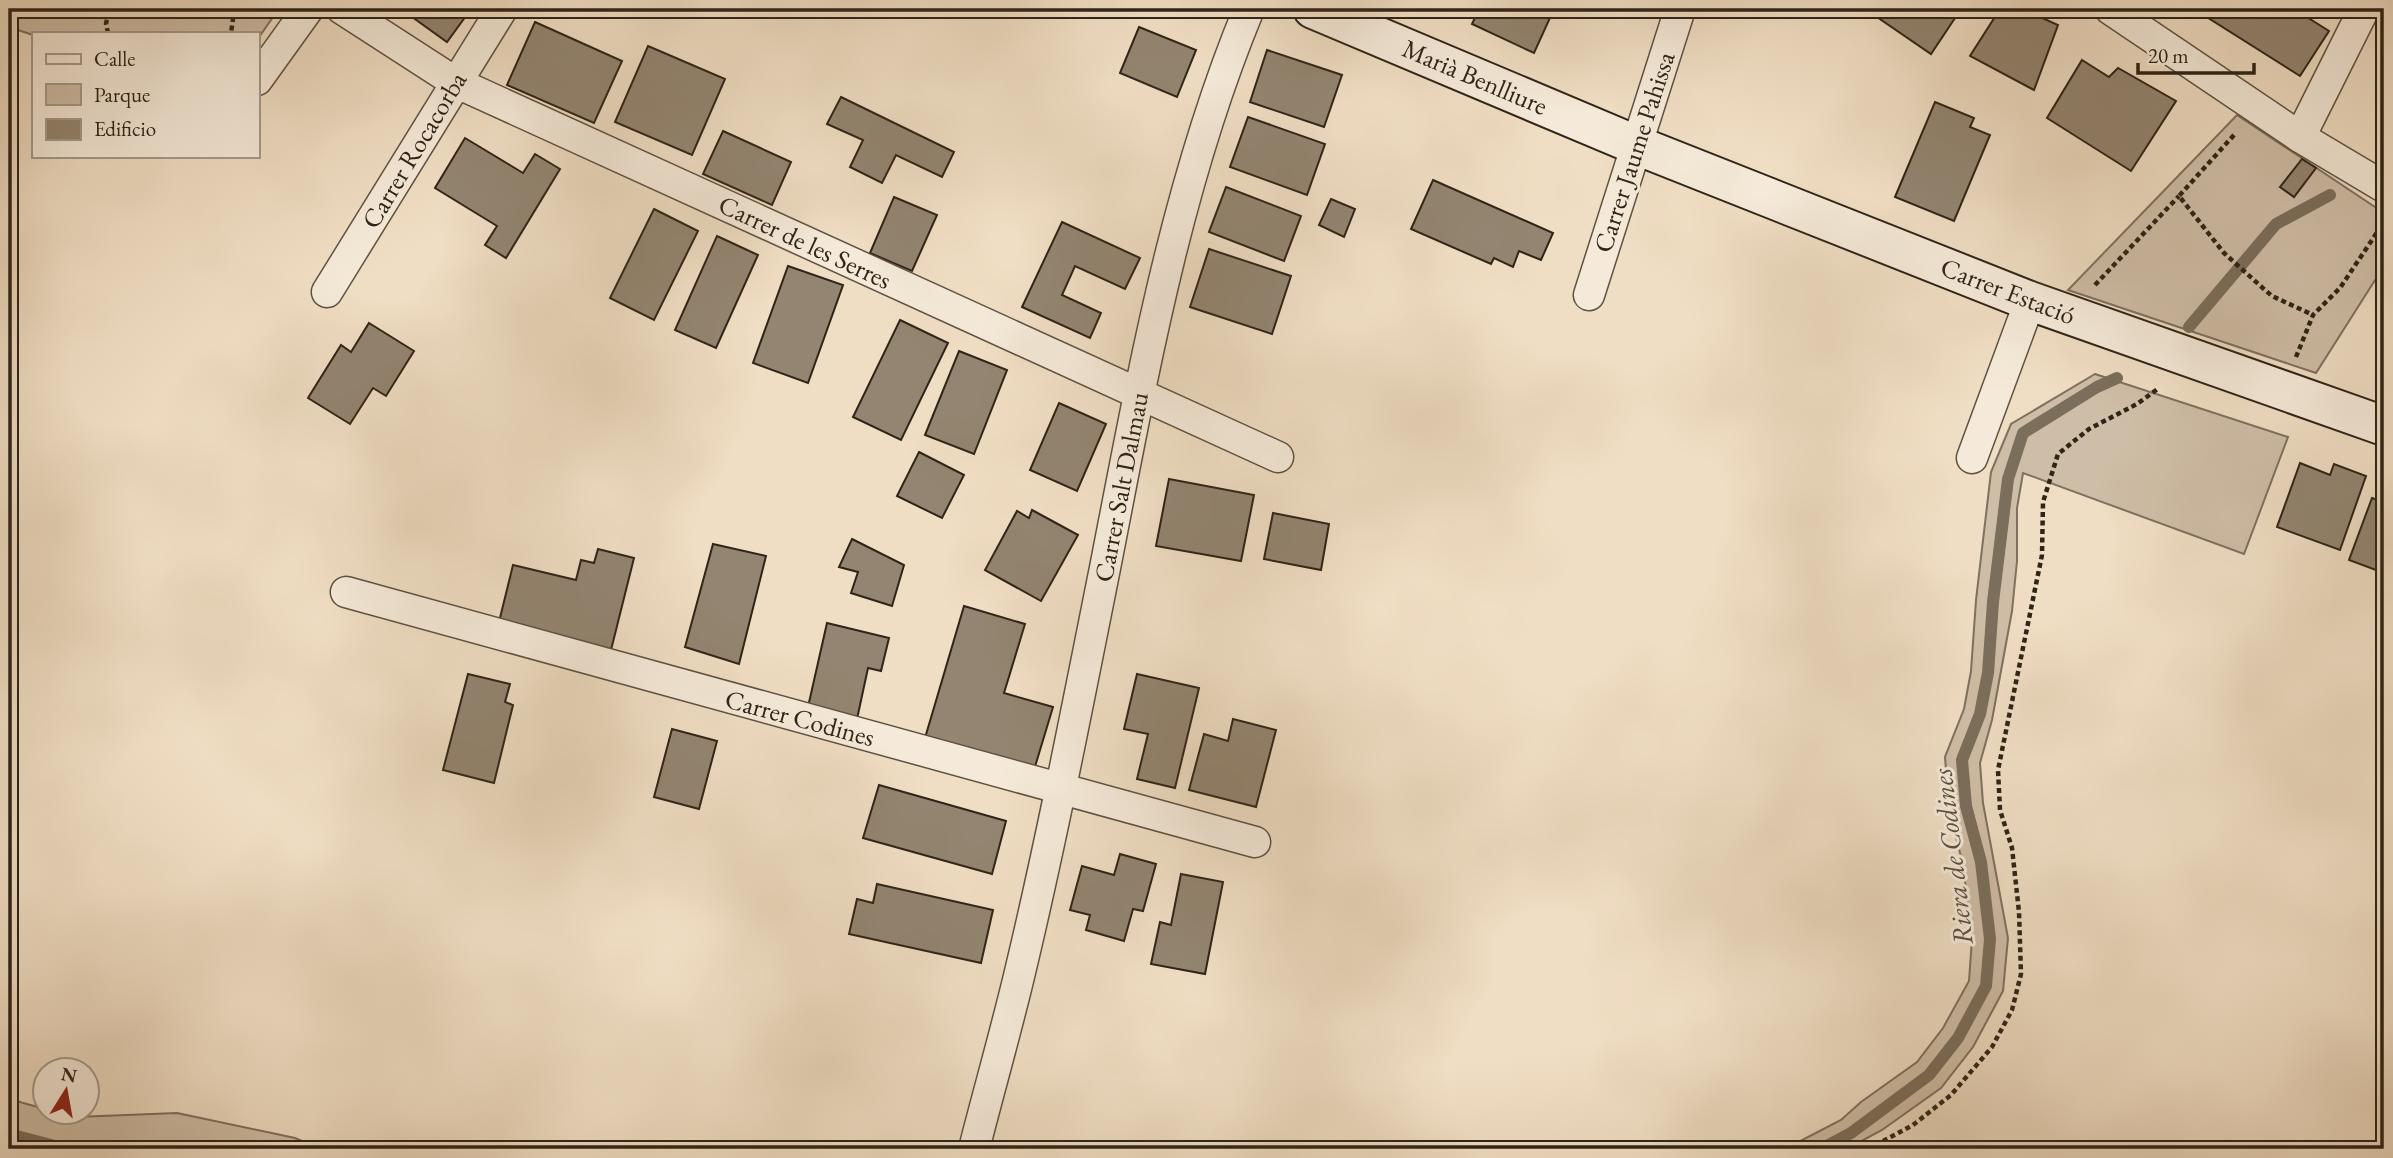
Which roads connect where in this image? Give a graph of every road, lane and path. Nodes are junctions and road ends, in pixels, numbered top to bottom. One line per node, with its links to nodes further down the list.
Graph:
1 (109, 9): 11 (path)
2 (230, 9): 12 (path)
3 (308, 9): 13 (street)
4 (342, 9): 14 (street, Carrer de les Serres)
5 (502, 9): 14 (street, Carrer Rocacorba)
6 (1249, 9): 28 (street, Carrer Salt Dalmau)
7 (1313, 9): 17 (street, Marià Benlliure)
8 (1680, 9): 17 (street, Carrer Jaume Pahissa)
9 (2110, 9): 16 (street)
10 (2364, 9): 16 (street)
11 (108, 32)
12 (231, 32)
13 (259, 77)
14 (455, 82): 21 (street, Carrer Rocacorba); 28 (street, Carrer de les Serres)
15 (2240, 129): 19 (path)
16 (2300, 137): 18 (street)
17 (1636, 145): 22 (street, Carrer Jaume Pahissa); 23 (street, Carrer Estació)
18 (2384, 187)
19 (2179, 196): 24 (path); 25 (path)
20 (2384, 222): 25 (path)
21 (327, 292)
22 (1589, 295)
23 (2030, 301): 24 (street, Carrer Estació); 31 (street)
24 (2068, 314): 26 (street, Carrer Estació)
25 (2313, 314): 27 (path)
26 (2173, 351): 27 (street, Carrer Estació); 36 (path)
27 (2285, 391): 29 (street, Carrer Estació)
28 (1139, 394): 30 (street, Carrer de les Serres); 33 (street, Carrer Salt Dalmau)
29 (2384, 426)
30 (1278, 457)
31 (1972, 458)
32 (346, 593): 33 (street, Carrer Codines)
33 (1060, 790): 34 (street, Carrer Codines); 35 (street, Carrer Salt Dalmau)
34 (1255, 842)
35 (974, 1149)
36 (1868, 1149)

